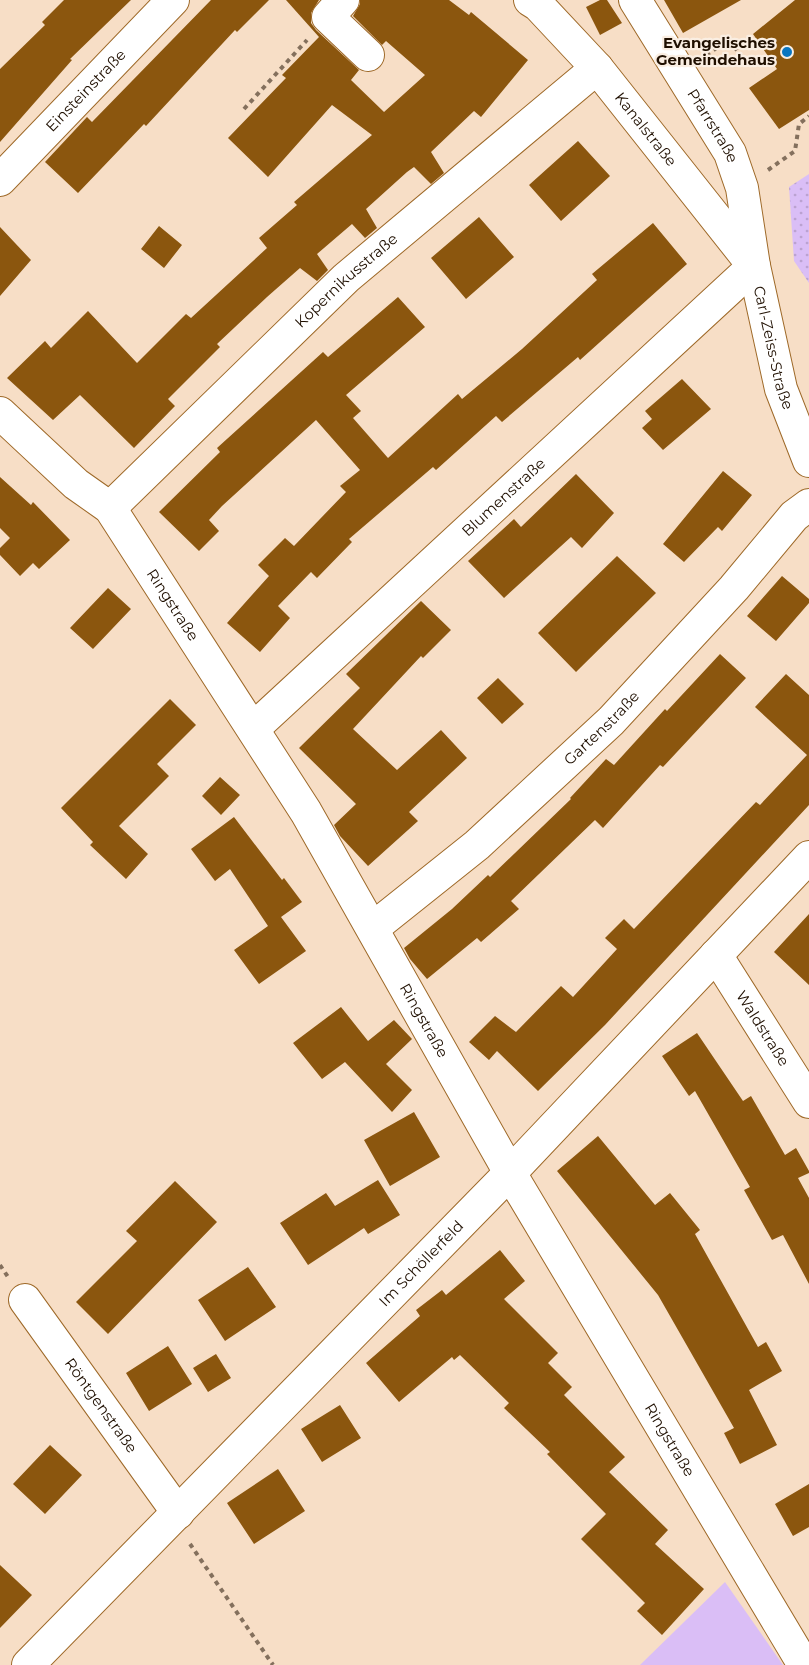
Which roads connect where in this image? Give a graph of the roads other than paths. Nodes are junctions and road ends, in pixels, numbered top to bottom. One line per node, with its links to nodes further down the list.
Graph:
1 (173, 0): 7 (street, Einsteinstraße)
2 (530, 0): 6 (street, Kanalstraße)
3 (635, 0): 8 (street, Pfarrstraße)
4 (336, 9): 5 (street)
5 (368, 55)
6 (597, 68): 8 (street, Kanalstraße); 12 (street, Kopernikusstraße)
7 (0, 180)
8 (754, 266): 10 (street, Carl-Zeiss-Straße); 13 (street, Blumenstraße)
9 (0, 413): 12 (street, Ringstraße)
10 (809, 461)
11 (809, 505): 15 (street, Gartenstraße)
12 (110, 508): 13 (street, Ringstraße)
13 (254, 728): 15 (street, Ringstraße)
14 (809, 857): 16 (street, Im Schöllerfeld)
15 (373, 928): 18 (street, Ringstraße)
16 (716, 955): 17 (street, Waldstraße); 18 (street, Im Schöllerfeld)
17 (809, 1102)
18 (510, 1173): 20 (street, Im Schöllerfeld); 22 (street, Ringstraße)
19 (25, 1300): 20 (street, Röntgenstraße)
20 (175, 1516): 21 (street, Im Schöllerfeld)
21 (28, 1665)
22 (804, 1665)

